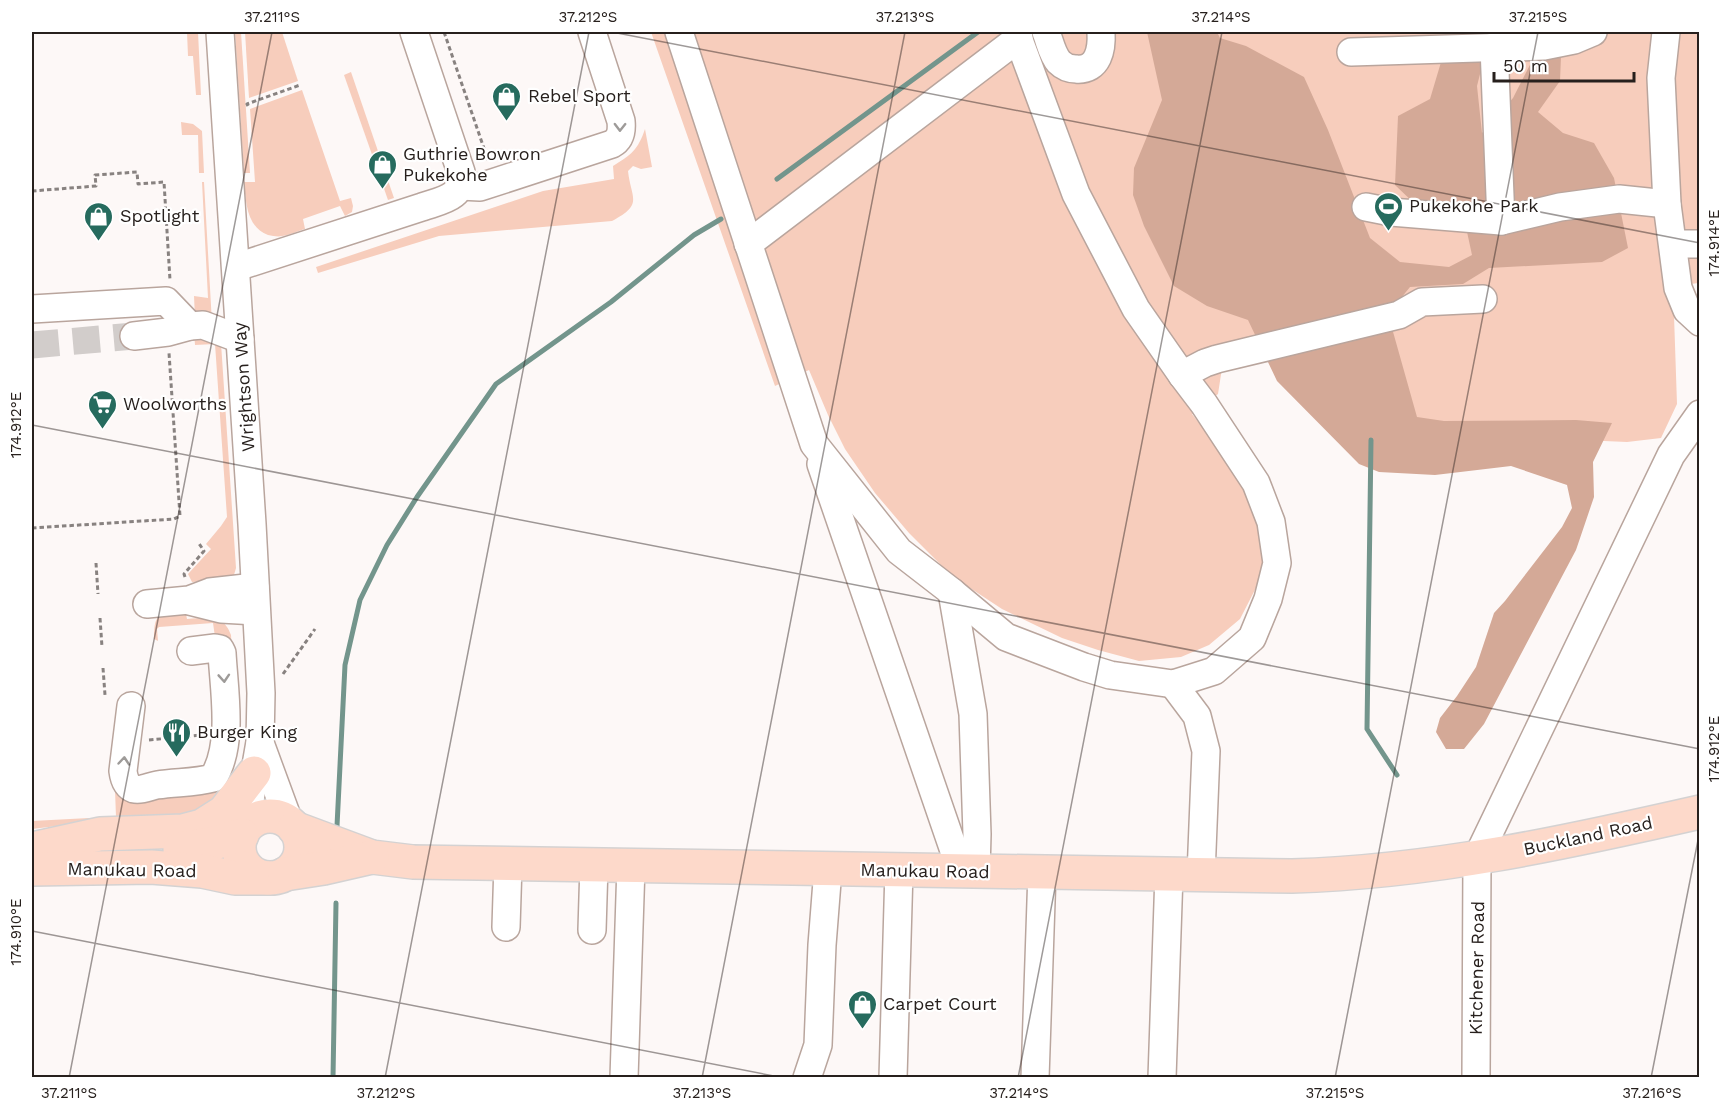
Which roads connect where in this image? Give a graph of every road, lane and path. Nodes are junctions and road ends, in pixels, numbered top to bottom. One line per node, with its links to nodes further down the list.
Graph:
1 (220, 32): 23 (street, Wrightson Way)
2 (414, 32): 16 (street)
3 (444, 32): 15 (path)
4 (592, 32): 16 (street, one-way to 16)
5 (679, 32): 21 (street)
6 (1046, 32): 7 (street)
7 (1101, 32)
8 (1593, 32): 11 (street)
9 (1666, 32): 18 (street)
10 (1017, 35): 21 (street); 32 (street)
11 (1508, 42): 12 (street); 20 (street)
12 (1351, 52)
13 (300, 85): 14 (path)
14 (248, 114)
15 (492, 170)
16 (460, 186): 23 (street)
17 (32, 191): 24 (path)
18 (1667, 204): 20 (street); 22 (street)
19 (1366, 207): 20 (street)
20 (1501, 221)
21 (748, 244): 34 (street)
22 (1686, 244): 27 (street)
23 (237, 267): 30 (street, Wrightson Way)
24 (170, 281)
25 (1483, 299): 32 (street)
26 (32, 309): 28 (street)
27 (1700, 322)
28 (190, 326): 29 (street); 30 (street)
29 (134, 336)
30 (240, 339): 41 (street, Wrightson Way)
31 (168, 345): 35 (path)
32 (1182, 375): 48 (street)
33 (1700, 414): 60 (street)
34 (814, 444): 39 (street); 67 (street)
35 (32, 528)
36 (198, 542): 38 (path)
37 (96, 563): 40 (path)
38 (189, 592): 41 (street); 42 (street)
39 (952, 592): 48 (street); 67 (street)
40 (98, 594)
41 (255, 599): 49 (street, Wrightson Way)
42 (147, 604)
43 (100, 618): 45 (path)
44 (315, 629): 49 (path)
45 (102, 647)
46 (192, 651): 51 (street, one-way to 51)
47 (103, 668): 50 (path)
48 (1173, 684): 70 (street)
49 (261, 693): 54 (street, Wrightson Way)
50 (105, 695)
51 (131, 706)
52 (203, 735): 53 (path)
53 (144, 740)
54 (257, 757): 56 (street, Wrightson Way); 57 (street, Wrightson Way); 58 (main road)
55 (1700, 812): 60 (main road, Buckland Road)
56 (291, 825): 57 (main road); 59 (main road, Manukau Road); 71 (main road)
57 (243, 832): 58 (main road, Manukau Road); 71 (main road)
58 (32, 849)
59 (372, 857): 61 (main road, Manukau Road); 71 (main road, Manukau Road)
60 (1477, 858): 70 (main road, Manukau Road); 79 (street, Kitchener Road)
61 (508, 864): 62 (main road, Manukau Road); 72 (street)
62 (594, 865): 63 (main road, Manukau Road); 73 (street)
63 (631, 866): 65 (main road, Manukau Road); 74 (street)
64 (32, 869): 71 (main road, Manukau Road)
65 (828, 869): 66 (main road, Manukau Road); 75 (street)
66 (899, 870): 67 (main road, Manukau Road); 76 (street)
67 (968, 871): 68 (main road, Manukau Road)
68 (1042, 872): 69 (main road, Manukau Road); 77 (street)
69 (1169, 874): 70 (main road, Manukau Road); 78 (street)
70 (1201, 875)
71 (277, 876)
72 (506, 927)
73 (592, 930)
74 (624, 1077)
75 (807, 1077)
76 (892, 1077)
77 (1035, 1077)
78 (1162, 1077)
79 (1476, 1077)

